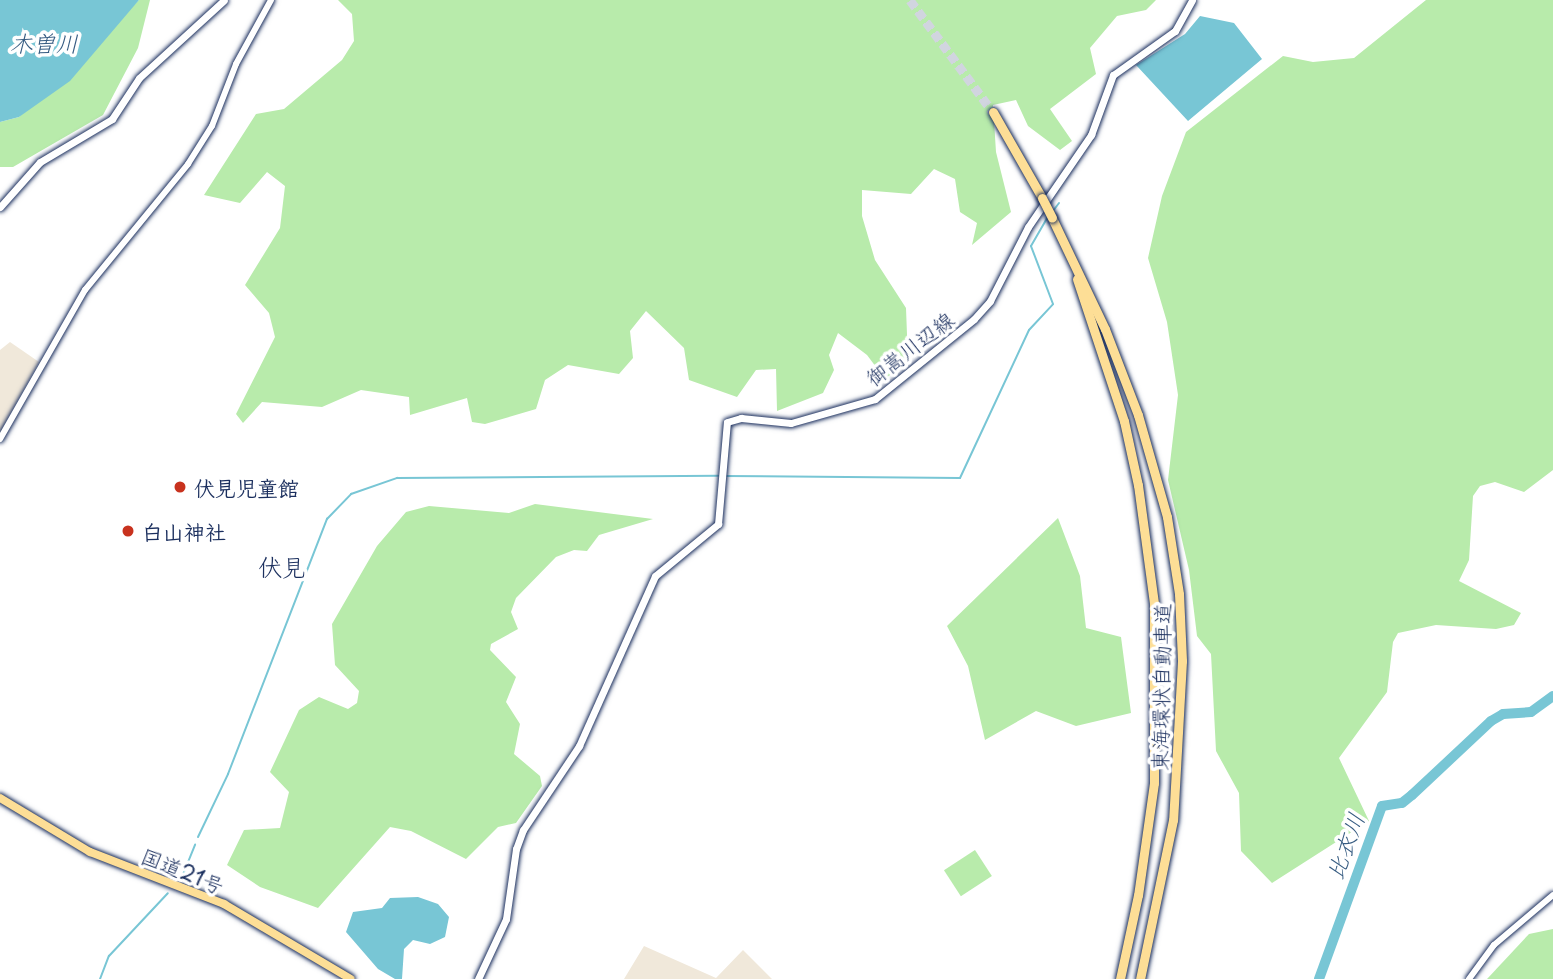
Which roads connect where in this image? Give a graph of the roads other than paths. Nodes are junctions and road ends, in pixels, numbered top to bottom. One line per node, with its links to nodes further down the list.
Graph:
1 (224, 0): 5 (main road)
2 (271, 0): 7 (street)
3 (1192, 0): 12 (main road, 御嵩川辺線)
4 (993, 112): 6 (highway, 東海環状自動車道, bridge)
5 (0, 207)
6 (1064, 245): 13 (highway, 東海環状自動車道); 14 (highway, 東海環状自動車道)
7 (0, 439)
8 (0, 798): 10 (highway, 国道21号)
9 (1553, 895): 15 (street)
10 (339, 976): 11 (highway, 国道21号)
11 (351, 979)
12 (478, 979)
13 (1120, 979)
14 (1140, 979)
15 (1469, 979)

